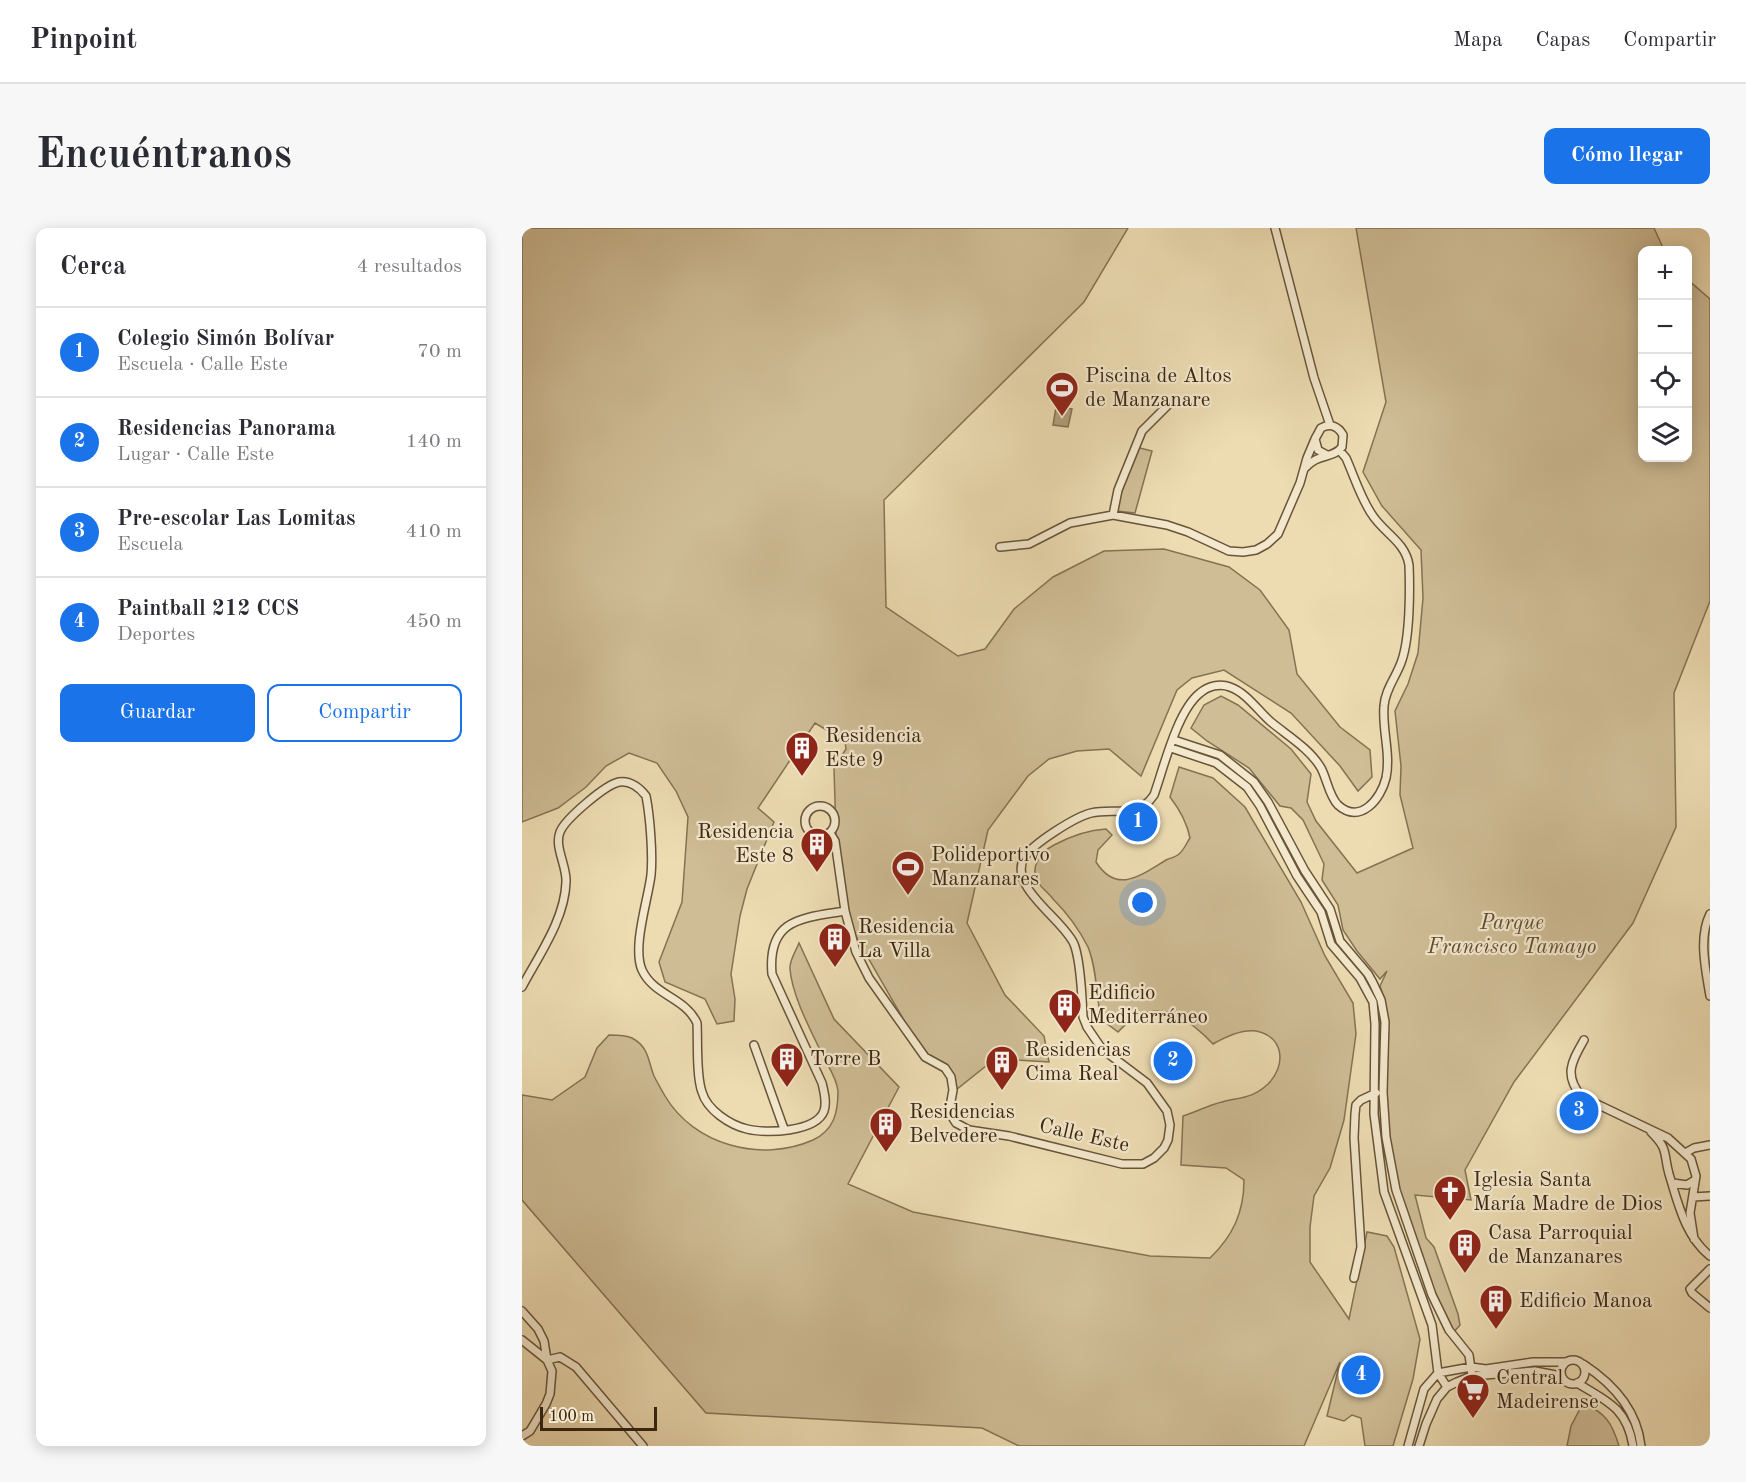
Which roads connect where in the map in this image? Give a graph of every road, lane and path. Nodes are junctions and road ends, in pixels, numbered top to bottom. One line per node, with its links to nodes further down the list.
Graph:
1 (1275, 228): 3 (street)
2 (1168, 405): 8 (street)
3 (1330, 425): 4 (street); 5 (street)
4 (1315, 439): 6 (street); 7 (street)
5 (1340, 451): 6 (street); 10 (street)
6 (1327, 455): 7 (street)
7 (1305, 468): 8 (street)
8 (1113, 515): 9 (street)
9 (1000, 547)
10 (1173, 744): 11 (street); 12 (street); 14 (street, Calle Este)
11 (1194, 746): 12 (street); 20 (street)
12 (1190, 754): 21 (street)
13 (830, 833): 13 (street); 14 (street, Calle Este)
14 (845, 911): 23 (street)
15 (1710, 914): 17 (street)
16 (522, 987): 23 (street)
17 (1710, 996)
18 (1584, 1040): 22 (street)
19 (754, 1045): 23 (street)
20 (1383, 1092): 21 (street); 41 (street)
21 (1373, 1093): 34 (street); 42 (street)
22 (1647, 1128): 25 (street); 26 (street)
23 (784, 1129)
24 (1710, 1145): 25 (street)
25 (1685, 1153): 26 (street); 27 (street)
26 (1666, 1154): 28 (street)
27 (1695, 1179): 28 (street); 30 (street)
28 (1673, 1183): 31 (street)
29 (1710, 1196): 30 (street)
30 (1693, 1197): 31 (street)
31 (1694, 1239): 32 (street)
32 (1710, 1256)
33 (1710, 1269): 35 (street)
34 (1354, 1278)
35 (1710, 1308)
36 (522, 1311): 38 (street)
37 (522, 1340): 38 (street)
38 (547, 1360): 47 (street); 48 (street)
39 (1565, 1362): 40 (street); 41 (street); 44 (street)
40 (1583, 1364): 45 (street); 52 (street)
41 (1471, 1367): 42 (street); 43 (street)
42 (1438, 1373): 46 (street); 49 (street)
43 (1472, 1376): 44 (street); 46 (street)
44 (1561, 1376): 45 (street)
45 (1577, 1383): 51 (street)
46 (1448, 1387): 50 (street)
47 (522, 1436)
48 (643, 1446)
49 (1408, 1446)
50 (1419, 1446)
51 (1633, 1446)
52 (1641, 1446)

